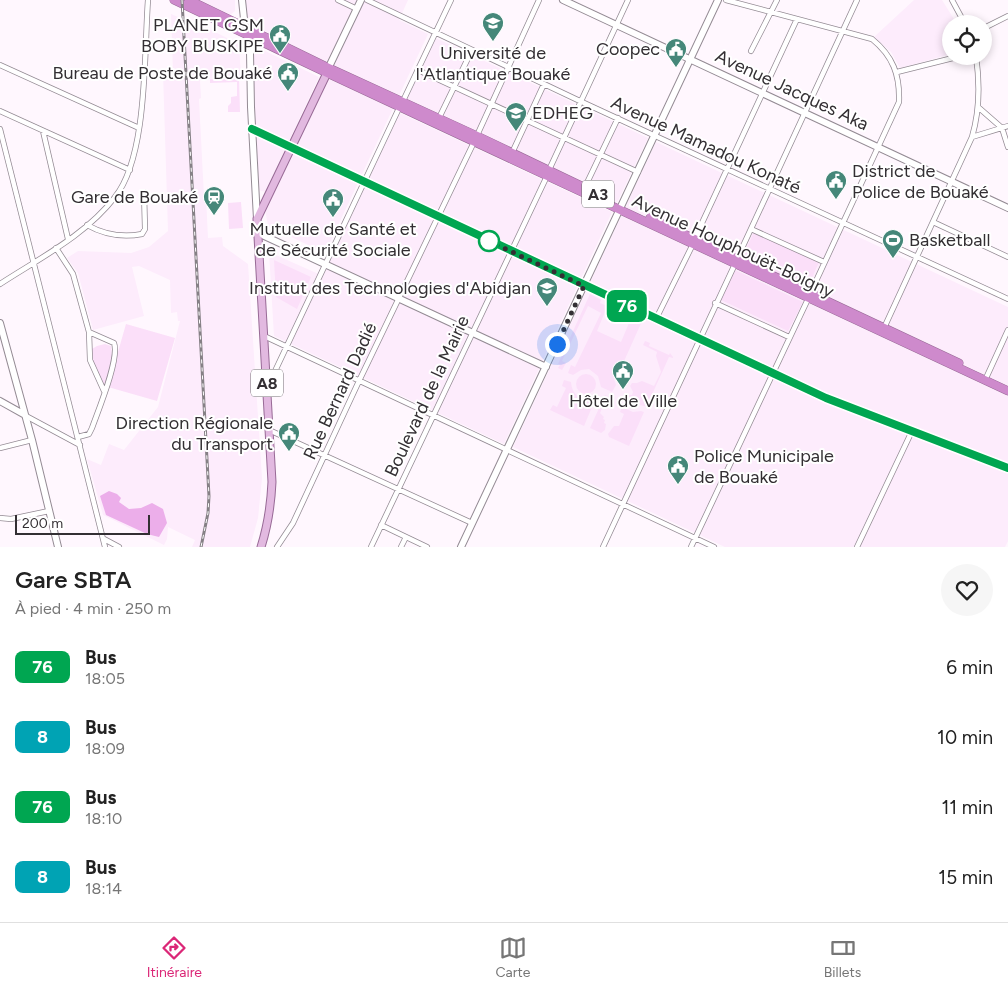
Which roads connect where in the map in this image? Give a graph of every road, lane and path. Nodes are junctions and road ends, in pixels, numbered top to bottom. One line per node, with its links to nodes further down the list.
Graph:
1 (148, 0): 51 (street)
2 (174, 0): 27 (highway, Avenue Houphouët-Boigny / A3)
3 (189, 0): 23 (highway, Avenue Houphouët-Boigny / A3)
4 (242, 0): 23 (street)
5 (338, 0): 17 (street)
6 (361, 0): 17 (street, A8)
7 (367, 0): 26 (street, Avenue Mamadou Konaté)
8 (451, 0): 26 (street)
9 (539, 0): 34 (street, Rue Bernard Dadié)
10 (563, 0): 24 (street, Avenue Jacques Aka)
11 (628, 0): 24 (street, Boulevard de la Mairie)
12 (718, 0): 30 (street)
13 (726, 0): 18 (street)
14 (777, 0): 18 (street)
15 (858, 0): 25 (street)
16 (952, 0): 19 (street)
17 (357, 9): 36 (street, A8)
18 (771, 12): 21 (street); 29 (street)
19 (960, 15)
20 (1008, 16): 22 (street)
21 (797, 19): 25 (street); 40 (street)
22 (992, 24)
23 (242, 25): 36 (highway, Avenue Houphouët-Boigny / A3)
24 (617, 25): 30 (street, Avenue Jacques Aka); 41 (street, Boulevard de la Mairie)
25 (843, 31): 37 (street); 46 (street)
26 (435, 33): 28 (street, Avenue Mamadou Konaté); 35 (street)
27 (255, 39): 36 (highway, Avenue Houphouët-Boigny / A3); 54 (street)
28 (472, 50): 34 (street, Avenue Mamadou Konaté); 39 (street)
29 (752, 51)
30 (691, 59): 40 (street, Avenue Jacques Aka); 56 (street)
31 (942, 61): 37 (street)
32 (0, 65): 51 (street)
33 (977, 65): 44 (street)
34 (509, 67): 38 (street, Avenue Mamadou Konaté); 43 (street, Rue Bernard Dadié)
35 (418, 70): 39 (street); 42 (street)
36 (328, 71): 42 (highway, Avenue Houphouët-Boigny / A3); 62 (main road, A8)
37 (897, 72): 60 (street)
38 (544, 84): 41 (street, Avenue Mamadou Konaté); 49 (street)
39 (454, 86): 43 (street); 47 (street)
40 (762, 93): 46 (street, Avenue Jacques Aka); 65 (street)
41 (582, 102): 48 (street, Avenue Mamadou Konaté); 59 (street, Boulevard de la Mairie)
42 (401, 104): 47 (highway, Avenue Houphouët-Boigny / A3); 58 (highway, Avenue Houphouët-Boigny / A3); 70 (street)
43 (491, 104): 49 (street); 58 (street, Rue Bernard Dadié)
44 (978, 107): 52 (street); 57 (street)
45 (0, 111): 55 (street)
46 (805, 113): 60 (street, Avenue Jacques Aka); 72 (street)
47 (439, 118): 58 (highway, Avenue Houphouët-Boigny / A3)
48 (618, 118): 56 (street, Avenue Mamadou Konaté); 64 (street)
49 (527, 121): 59 (street); 63 (street)
50 (1008, 126): 52 (street)
51 (139, 128): 66 (street)
52 (1002, 128): 57 (street); 61 (street)
53 (0, 129): 91 (street)
54 (252, 129): 62 (street); 77 (street)
55 (43, 131): 66 (street); 83 (street)
56 (655, 136): 65 (street, Avenue Mamadou Konaté); 67 (street)
57 (972, 137): 69 (street)
58 (476, 139): 63 (highway, Avenue Houphouët-Boigny / A3); 68 (highway, Avenue Houphouët-Boigny / A3); 76 (street, Rue Bernard Dadié)
59 (564, 139): 64 (street); 68 (street, Boulevard de la Mairie)
60 (878, 147): 69 (street, Avenue Jacques Aka); 79 (street)
61 (1008, 147)
62 (291, 148): 70 (street); 77 (main road, A8)
63 (512, 153): 68 (highway, Avenue Houphouët-Boigny / A3)
64 (600, 155): 67 (street); 71 (street)
65 (726, 169): 72 (street, Avenue Mamadou Konaté); 84 (street)
66 (130, 170): 80 (street)
67 (638, 172): 74 (street)
68 (548, 173): 71 (highway, Avenue Houphouët-Boigny / A3); 74 (highway, Avenue Houphouët-Boigny / A3); 86 (street, Boulevard de la Mairie)
69 (952, 182): 75 (street, Avenue Jacques Aka); 78 (street)
70 (364, 183): 76 (street); 92 (street)
71 (585, 187): 74 (highway, Avenue Houphouët-Boigny / A3)
72 (769, 189): 79 (street, Avenue Mamadou Konaté); 81 (street)
73 (144, 192): 80 (street)
74 (621, 207): 84 (highway, Avenue Houphouët-Boigny / A3); 94 (street)
75 (1008, 208)
76 (438, 217): 86 (street); 96 (street, Rue Bernard Dadié)
77 (257, 218): 82 (main road, A8)
78 (933, 222): 87 (street); 88 (street)
79 (842, 223): 88 (street, Avenue Mamadou Konaté); 90 (street)
80 (87, 225): 83 (street)
81 (751, 229): 89 (street); 90 (street)
82 (258, 233): 92 (street); 105 (main road, A8)
83 (68, 239): 85 (street)
84 (694, 241): 89 (highway, Avenue Houphouët-Boigny / A3); 99 (street)
85 (56, 248): 91 (street); 103 (street)
86 (511, 251): 94 (street); 104 (street, Boulevard de la Mairie)
87 (1008, 257)
88 (917, 258): 97 (street, Avenue Mamadou Konaté); 101 (street)
89 (736, 261): 95 (highway, Avenue Houphouët-Boigny / A3); 98 (street)
90 (824, 262): 95 (street)
91 (33, 263): 93 (street); 122 (street)
92 (324, 264): 96 (street); 108 (street)
93 (0, 284)
94 (584, 286): 99 (street); 109 (street)
95 (809, 296): 101 (highway, Avenue Houphouët-Boigny / A3); 106 (street); 116 (highway, Avenue Houphouët-Boigny / A3)
96 (399, 299): 104 (street); 112 (street, Rue Bernard Dadié)
97 (1008, 299)
98 (715, 303): 106 (street); 107 (street)
99 (656, 319): 107 (street)
100 (0, 323): 118 (street)
101 (884, 328): 111 (highway, Avenue Houphouët-Boigny / A3)
102 (1008, 330): 111 (street)
103 (89, 332): 115 (street); 115 (street)
104 (472, 332): 109 (street); 119 (street, Boulevard de la Mairie)
105 (264, 336): 108 (street); 114 (main road, A8)
106 (789, 337): 110 (street)
107 (699, 339): 110 (street); 130 (street)
108 (286, 346): 112 (street); 114 (street)
109 (546, 367): 126 (street)
110 (772, 373): 121 (street); 136 (street)
111 (987, 376): 113 (highway, Avenue Houphouët-Boigny / A3)
112 (360, 381): 119 (street); 127 (street, Rue Bernard Dadié)
113 (1008, 386)
114 (267, 387): 120 (main road, A8)
115 (104, 391): 122 (street)
116 (1008, 391)
117 (0, 401): 118 (street)
118 (25, 415): 123 (street); 124 (street)
119 (433, 415): 126 (street); 129 (street, Boulevard de la Mairie)
120 (269, 430): 127 (street); 141 (main road, A8)
121 (912, 431): 128 (street); 150 (street)
122 (78, 437): 124 (street)
123 (32, 440): 125 (street); 131 (street)
124 (80, 445): 137 (street)
125 (0, 448)
126 (507, 450): 130 (street); 133 (street)
127 (325, 455): 129 (street); 142 (street, Rue Bernard Dadié)
128 (1008, 468)
129 (398, 489): 133 (street); 134 (street, Boulevard de la Mairie)
130 (622, 504): 136 (street); 147 (street)
131 (49, 511): 132 (street); 138 (street)
132 (0, 518)
133 (472, 523): 146 (street)
134 (382, 525): 135 (street); 143 (street, Boulevard de la Mairie)
135 (406, 537): 144 (street); 145 (street)
136 (695, 538): 148 (street); 149 (street)
137 (104, 539): 139 (street); 140 (street)
138 (58, 547)
139 (105, 547)
140 (120, 547)
141 (261, 547)
142 (277, 547)
143 (371, 547)
144 (401, 547)
145 (427, 547)
146 (461, 547)
147 (603, 547)
148 (691, 547)
149 (714, 547)
150 (857, 547)

